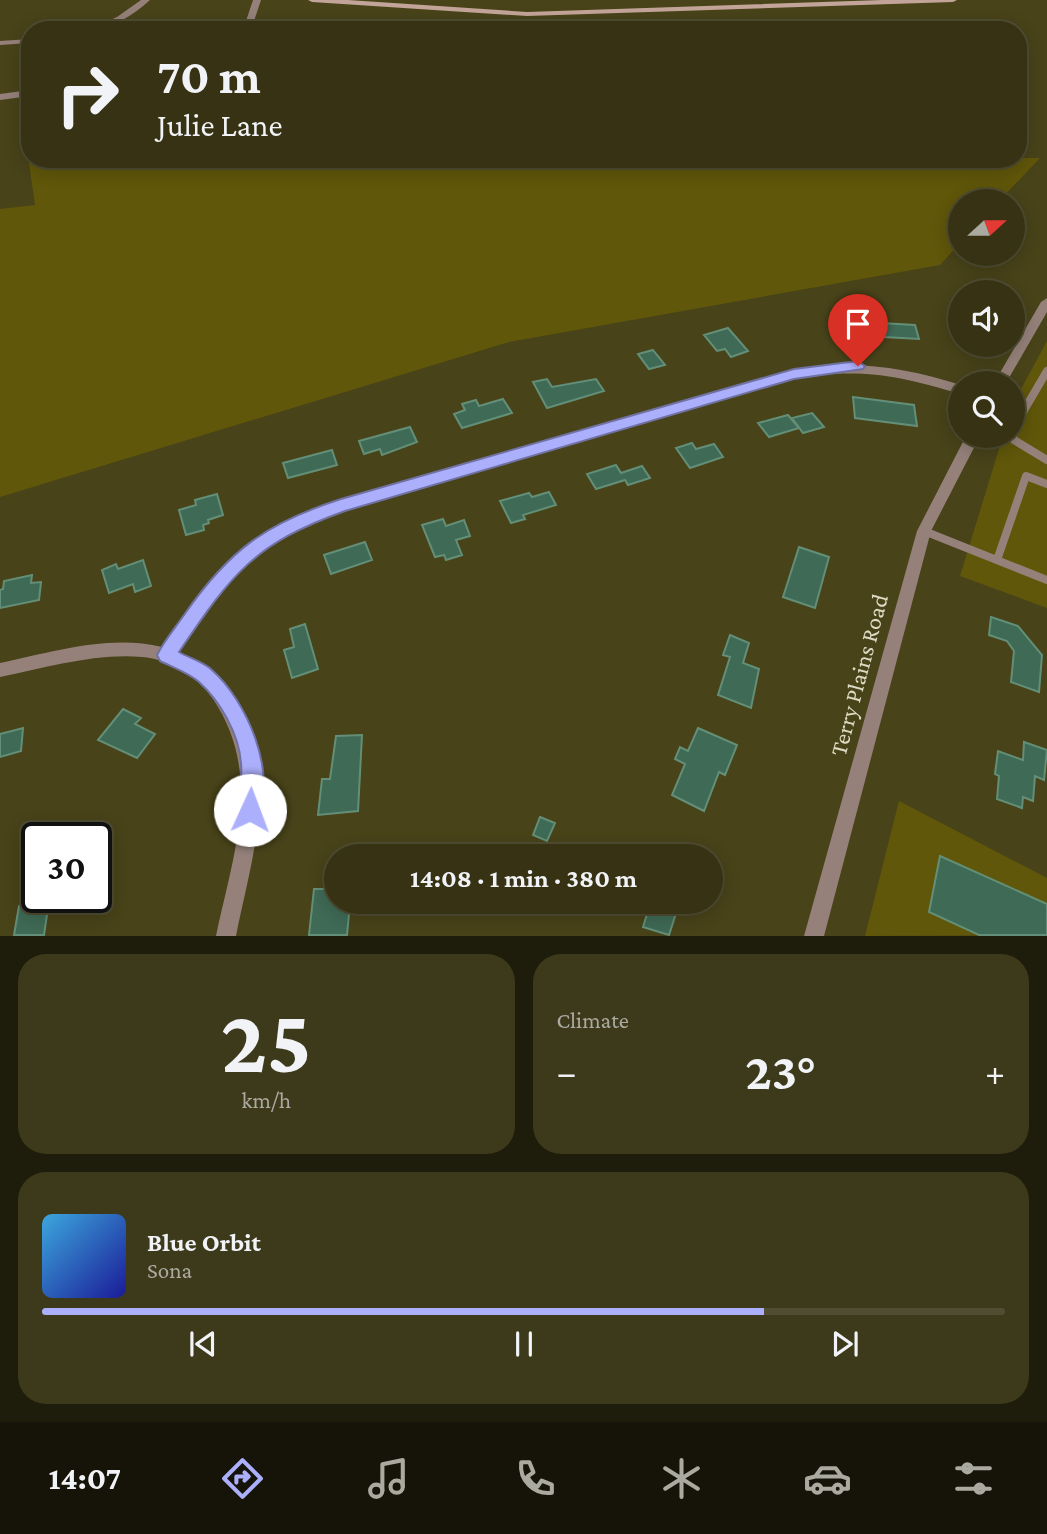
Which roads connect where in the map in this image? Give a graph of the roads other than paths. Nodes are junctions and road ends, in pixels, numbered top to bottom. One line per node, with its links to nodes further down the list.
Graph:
1 (146, 0): 5 (street)
2 (257, 0): 6 (street)
3 (312, 0): 4 (street)
4 (953, 0)
5 (115, 21)
6 (250, 21)
7 (21, 42): 8 (street)
8 (0, 43)
9 (21, 94): 10 (street)
10 (0, 97)
11 (1047, 302): 12 (street)
12 (1007, 371)
13 (1046, 376): 15 (lane)
14 (948, 386): 23 (street)
15 (1025, 410)
16 (967, 448): 20 (street, Terry Plains Road)
17 (1024, 448): 18 (lane)
18 (1047, 460)
19 (1047, 483): 21 (lane)
20 (924, 531): 21 (lane); 26 (street, Terry Plains Road)
21 (996, 560): 22 (lane)
22 (1047, 580)
23 (166, 655): 24 (street); 25 (street)
24 (0, 670)
25 (226, 936)
26 (814, 936)

